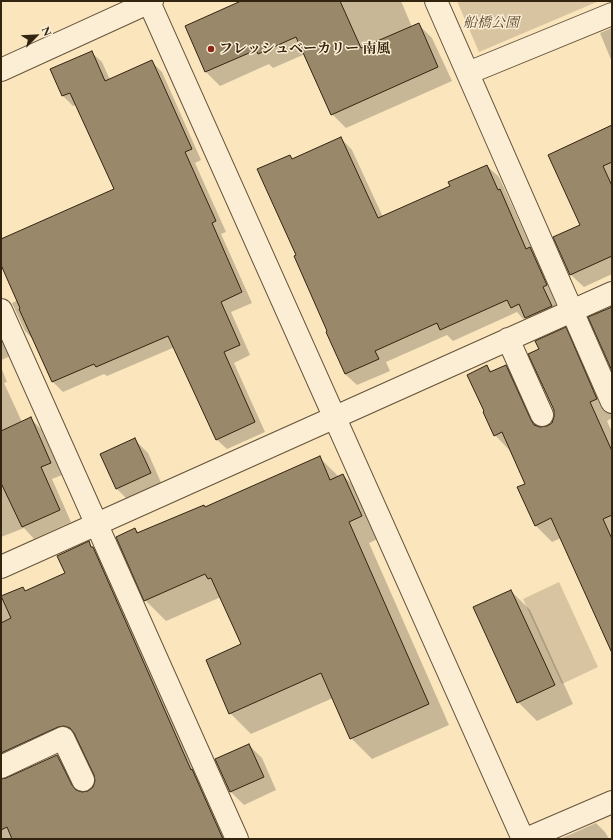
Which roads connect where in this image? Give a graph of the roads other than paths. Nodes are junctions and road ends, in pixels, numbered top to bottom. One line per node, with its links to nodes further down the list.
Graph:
1 (436, 1): 5 (street)
2 (150, 2): 4 (street); 12 (street)
3 (612, 14): 5 (street)
4 (1, 70)
5 (468, 73): 8 (street)
6 (612, 293): 8 (street)
7 (1, 310): 13 (street)
8 (572, 311): 9 (street); 10 (street)
9 (508, 339): 11 (street); 12 (street)
10 (612, 402)
11 (542, 415)
12 (334, 417): 13 (street); 19 (street)
13 (97, 524): 14 (street); 18 (street)
14 (1, 567)
15 (1, 767): 16 (street)
16 (83, 780)
17 (612, 802): 19 (street)
18 (237, 839)
19 (524, 839)

